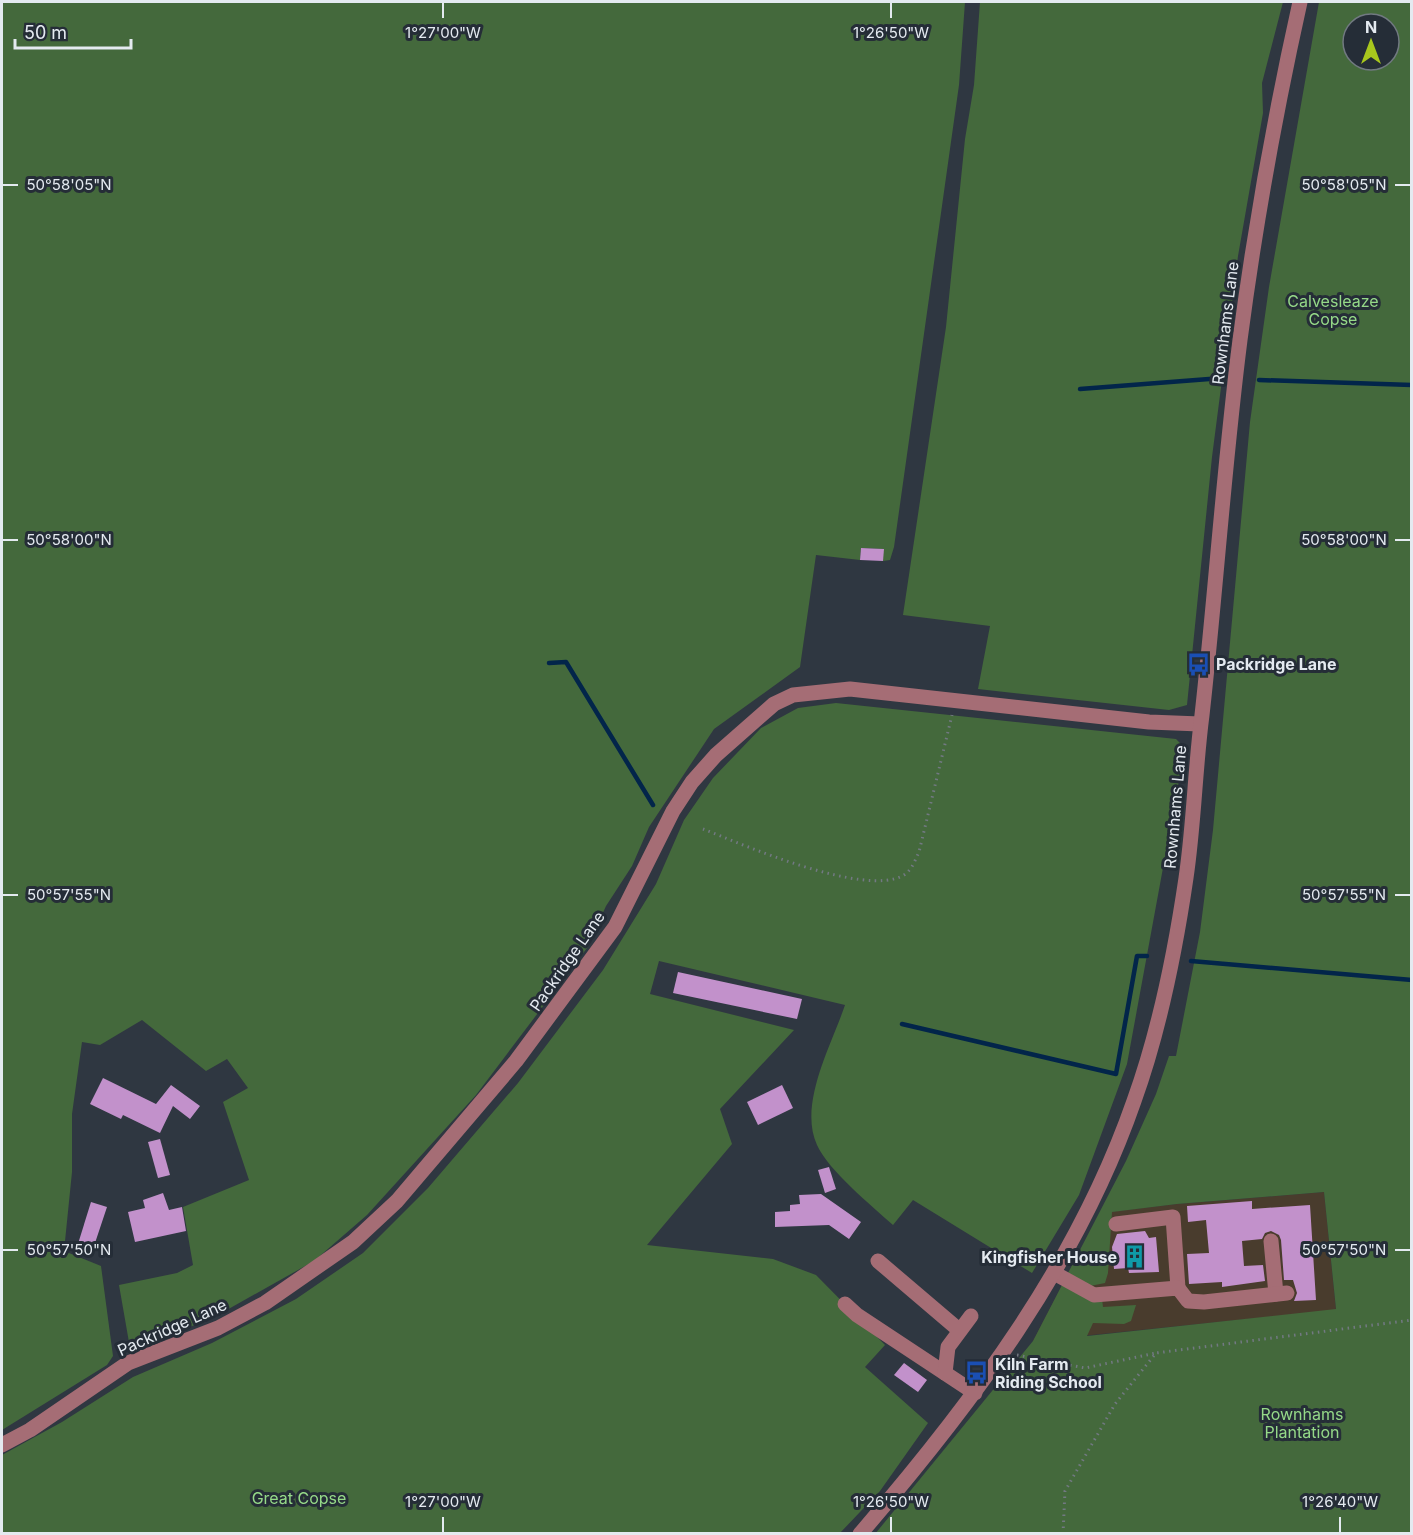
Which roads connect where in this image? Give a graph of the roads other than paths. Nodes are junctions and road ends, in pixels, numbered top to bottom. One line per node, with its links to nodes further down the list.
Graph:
1 (1300, 2): 2 (street, Rownhams Lane)
2 (1200, 724): 6 (street, Rownhams Lane); 13 (street, Packridge Lane)
3 (1116, 1224): 7 (street)
4 (1271, 1241): 7 (street)
5 (878, 1261): 10 (street)
6 (1054, 1273): 7 (street); 12 (street, Rownhams Lane)
7 (1178, 1288)
8 (845, 1304): 11 (street)
9 (971, 1316): 10 (street)
10 (959, 1330): 11 (street)
11 (945, 1373): 12 (street)
12 (975, 1393): 14 (street, Rownhams Lane)
13 (2, 1445)
14 (860, 1533)

